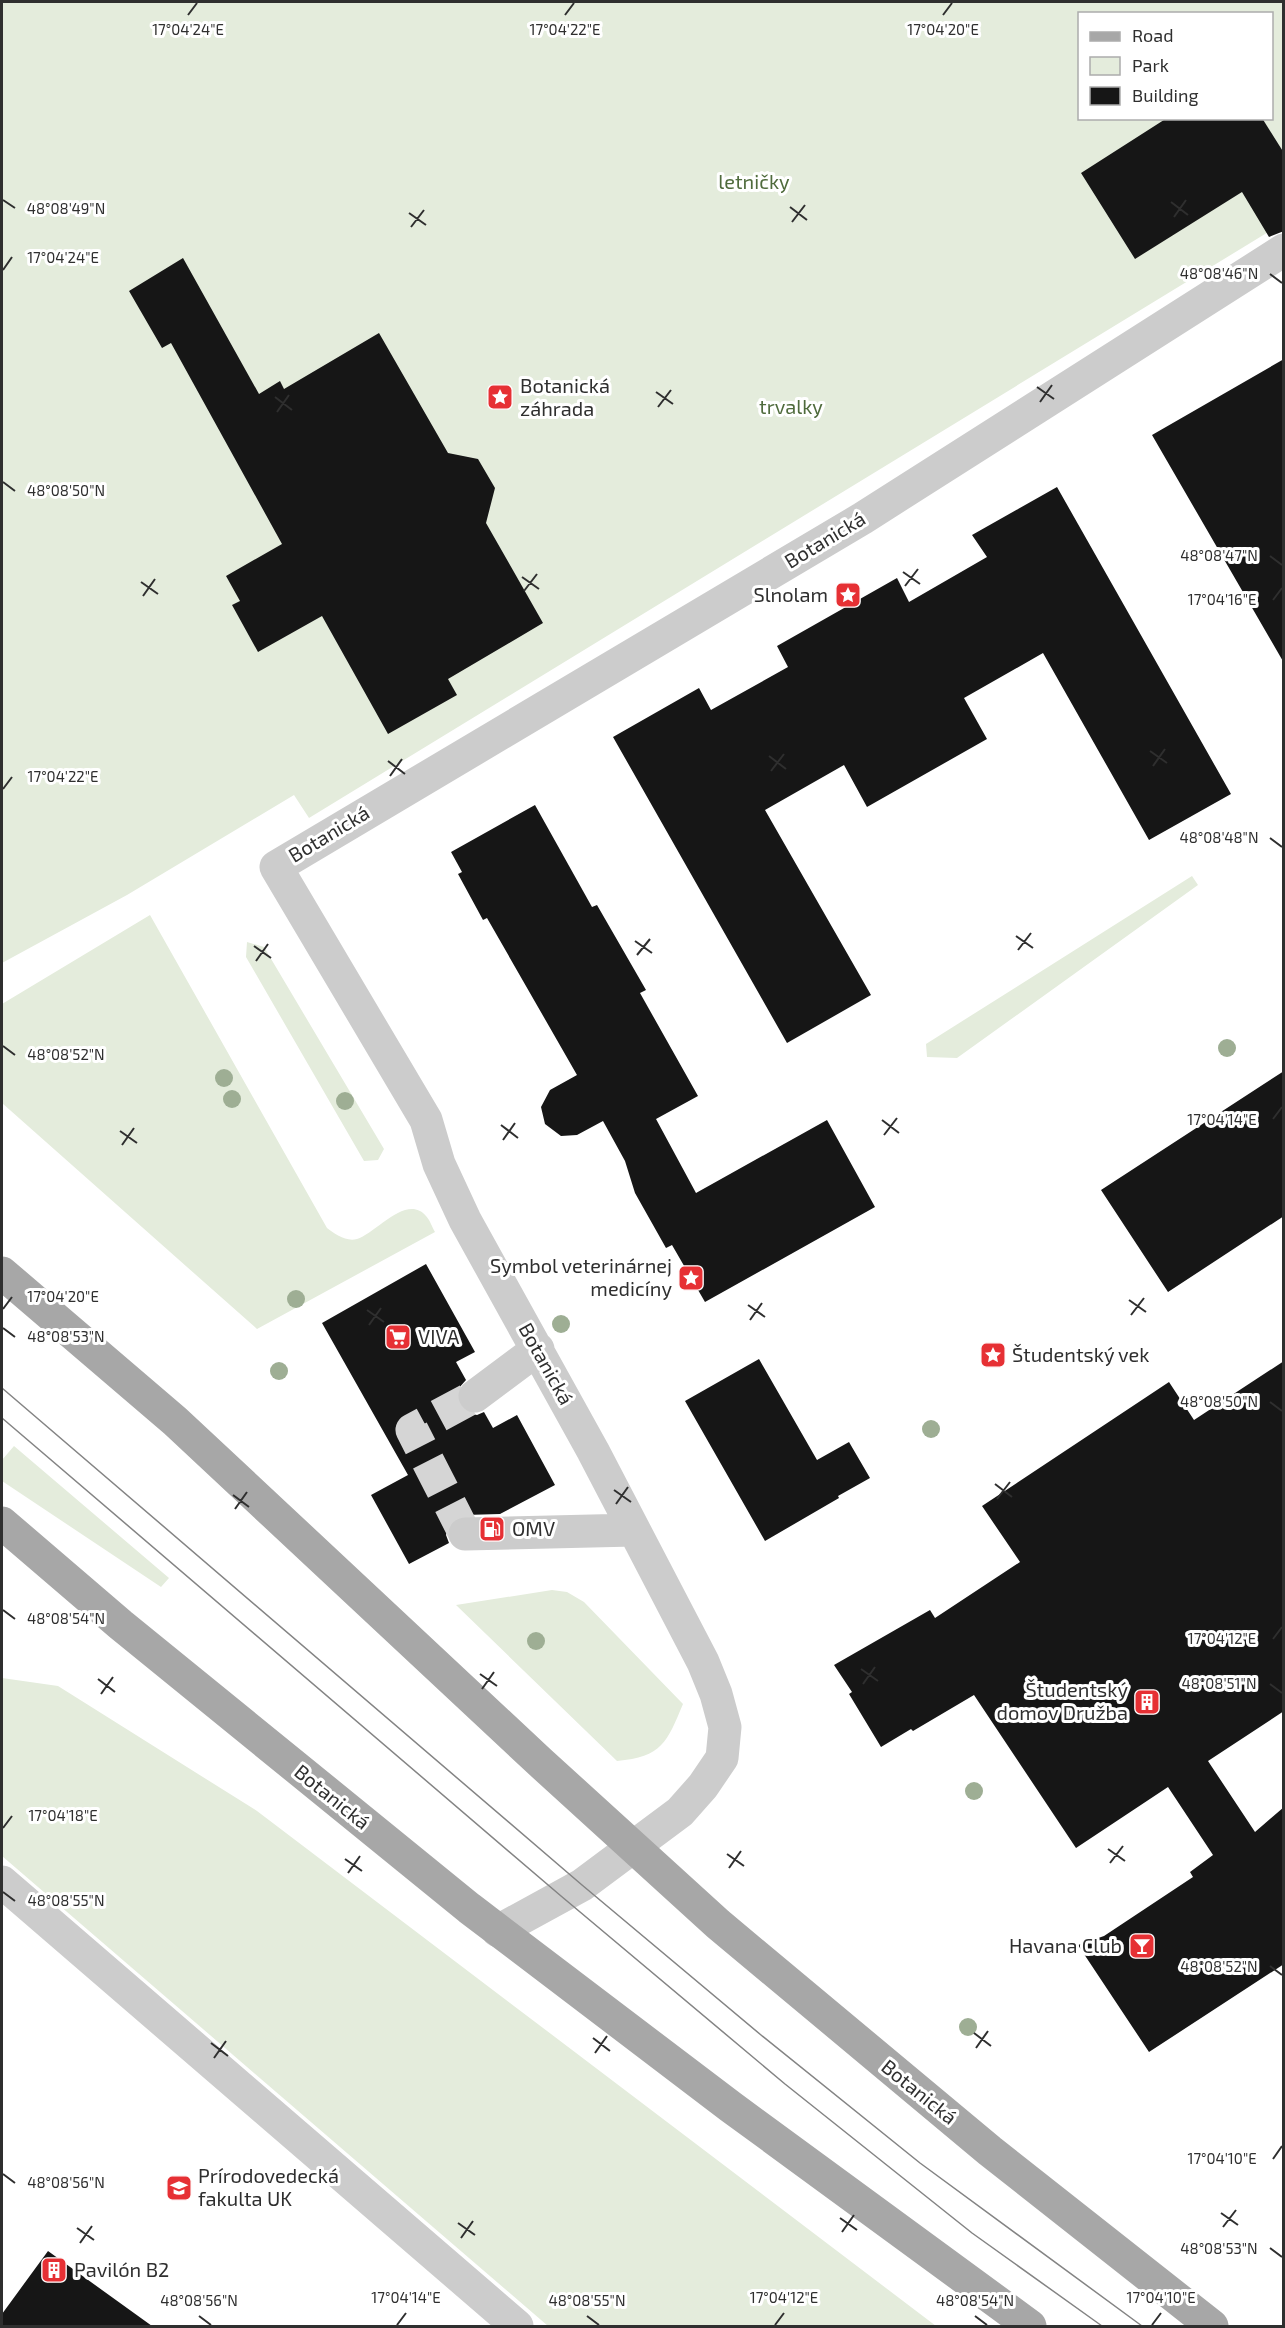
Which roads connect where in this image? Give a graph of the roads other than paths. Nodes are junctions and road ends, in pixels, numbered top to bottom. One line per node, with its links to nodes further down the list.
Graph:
1 (1284, 250): 3 (street, Botanická)
2 (2, 1273): 8 (main road, Botanická)
3 (538, 1349): 4 (street); 6 (street, Botanická)
4 (475, 1396)
5 (2, 1523): 10 (main road, Botanická)
6 (634, 1530): 7 (street); 8 (street, Botanická)
7 (465, 1534)
8 (635, 1846): 10 (street, Botanická); 13 (main road, Botanická)
9 (2, 1881): 11 (street)
10 (498, 1931): 12 (main road, Botanická)
11 (517, 2326)
12 (1030, 2326)
13 (1212, 2326)

